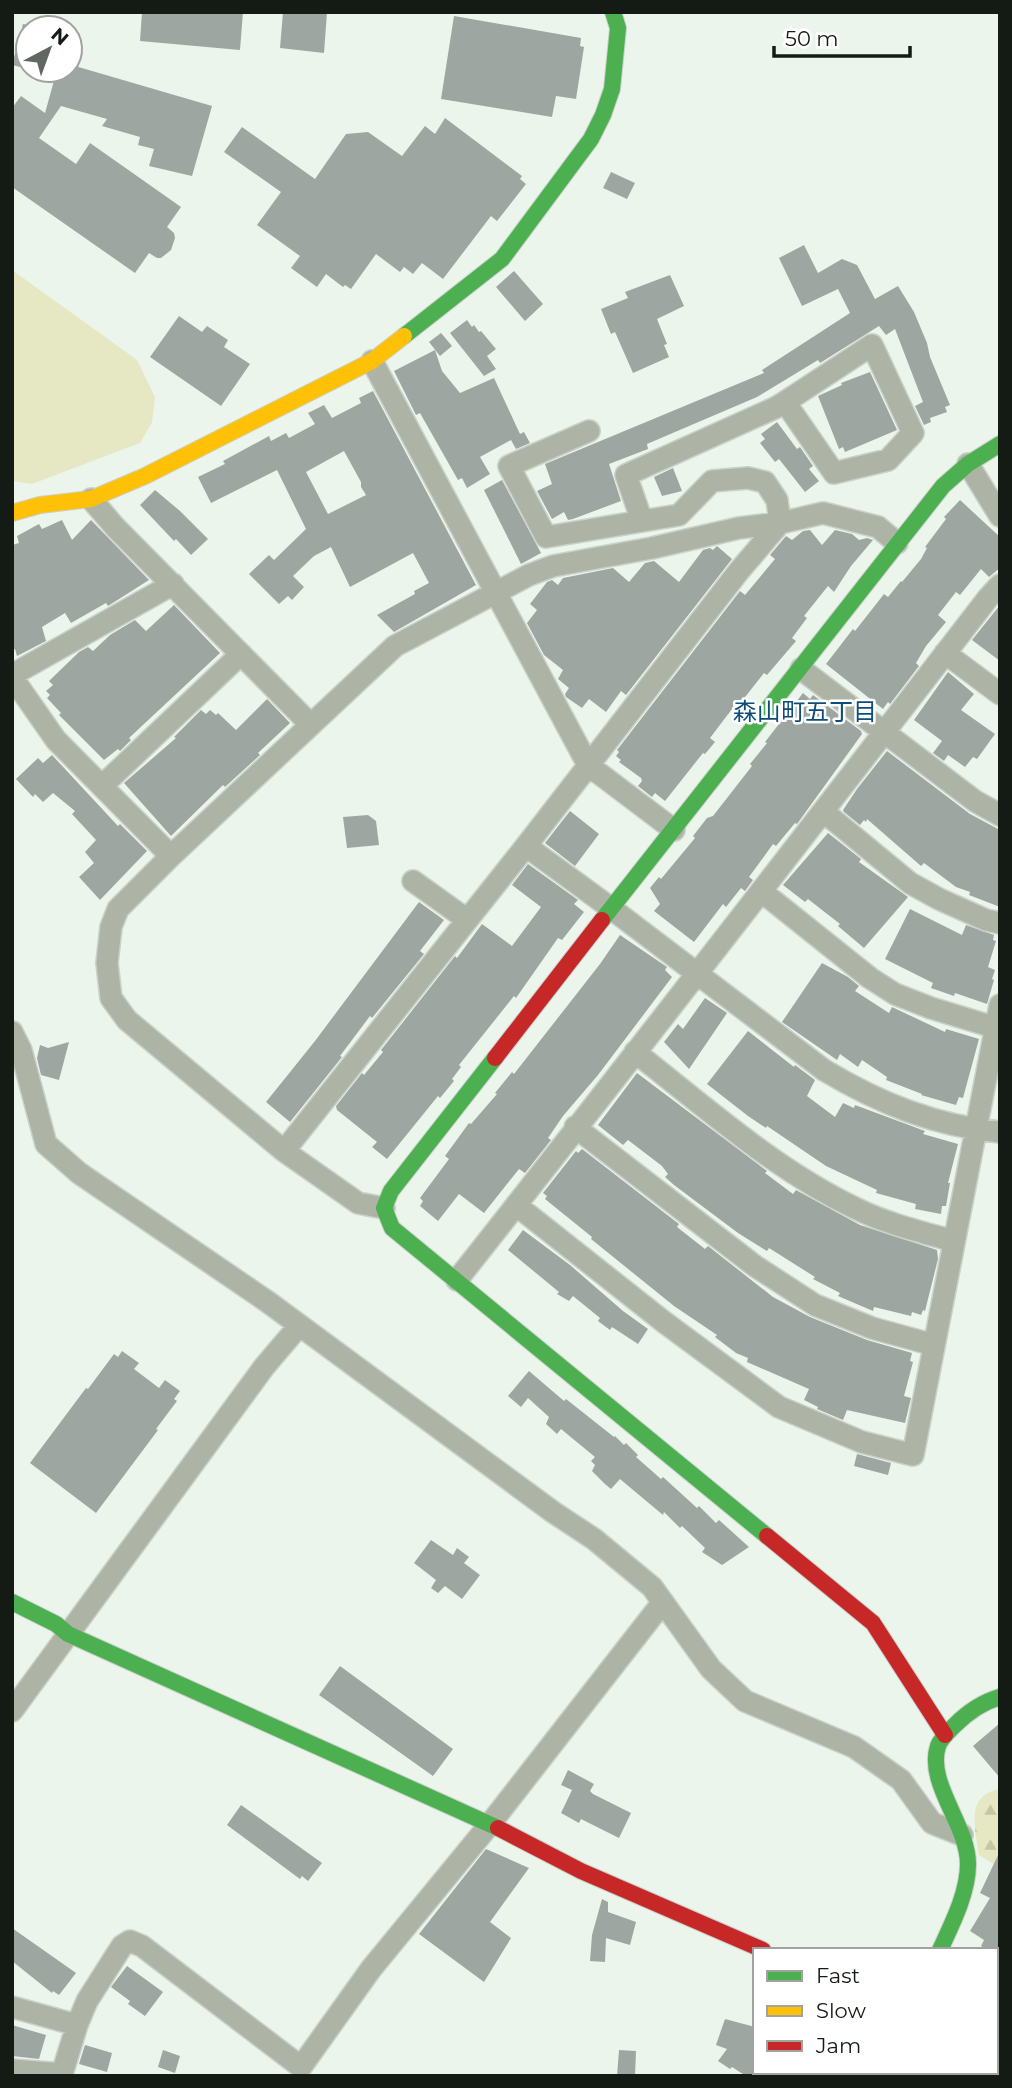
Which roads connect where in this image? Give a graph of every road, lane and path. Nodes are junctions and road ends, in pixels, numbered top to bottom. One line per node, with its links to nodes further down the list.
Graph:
1 (613, 12): 2 (street)
2 (372, 361): 7 (street); 15 (street)
3 (785, 402): 3 (street); 10 (street)
4 (589, 431): 10 (street)
5 (1000, 444): 6 (street)
6 (968, 464): 9 (street); 12 (street)
7 (91, 499): 8 (street); 13 (street)
8 (12, 513)
9 (1000, 516)
10 (642, 521): 11 (street)
11 (780, 523): 12 (street); 15 (street); 23 (street)
12 (897, 543): 18 (street)
13 (173, 584): 17 (street); 19 (street)
14 (1000, 585): 16 (street)
15 (495, 593): 21 (street); 23 (street)
16 (945, 653): 20 (street); 22 (street)
17 (241, 654): 21 (street); 24 (street)
18 (801, 669): 22 (street); 27 (street)
19 (12, 676): 24 (street)
20 (1000, 694)
21 (310, 724): 29 (street)
22 (883, 732): 25 (street); 26 (street)
23 (588, 765): 27 (street); 28 (street)
24 (102, 786): 29 (street)
25 (824, 812): 31 (street); 34 (street)
26 (1000, 815)
27 (674, 831): 32 (street)
28 (526, 846): 32 (street); 33 (street)
29 (171, 856): 43 (street)
30 (413, 881): 33 (street)
31 (761, 891): 35 (street); 37 (street)
32 (612, 909): 35 (street); 45 (street)
33 (466, 919): 43 (street)
34 (1000, 923)
35 (696, 974): 39 (street); 41 (street)
36 (1000, 1005): 37 (street)
37 (998, 1028): 41 (street)
38 (12, 1032): 48 (street)
39 (635, 1052): 40 (street); 46 (street)
40 (575, 1127): 44 (street); 49 (street)
41 (976, 1130): 42 (street); 46 (street)
42 (1000, 1132)
43 (284, 1151): 45 (street)
44 (516, 1205): 47 (street); 49 (street)
45 (384, 1209): 47 (street)
46 (954, 1241): 49 (street)
47 (457, 1280): 55 (street)
48 (298, 1327): 51 (street); 52 (street)
49 (934, 1345)
50 (12, 1602): 52 (street)
51 (663, 1602): 56 (street); 57 (street)
52 (68, 1634): 54 (street); 56 (street)
53 (1000, 1698): 55 (street)
54 (12, 1711)
55 (945, 1735): 57 (street)
56 (490, 1824): 58 (street); 61 (street)
57 (962, 1835): 59 (street)
58 (758, 1948)
59 (941, 1948)
60 (12, 2007): 61 (street)
61 (77, 2025): 62 (street)
62 (12, 2070)

